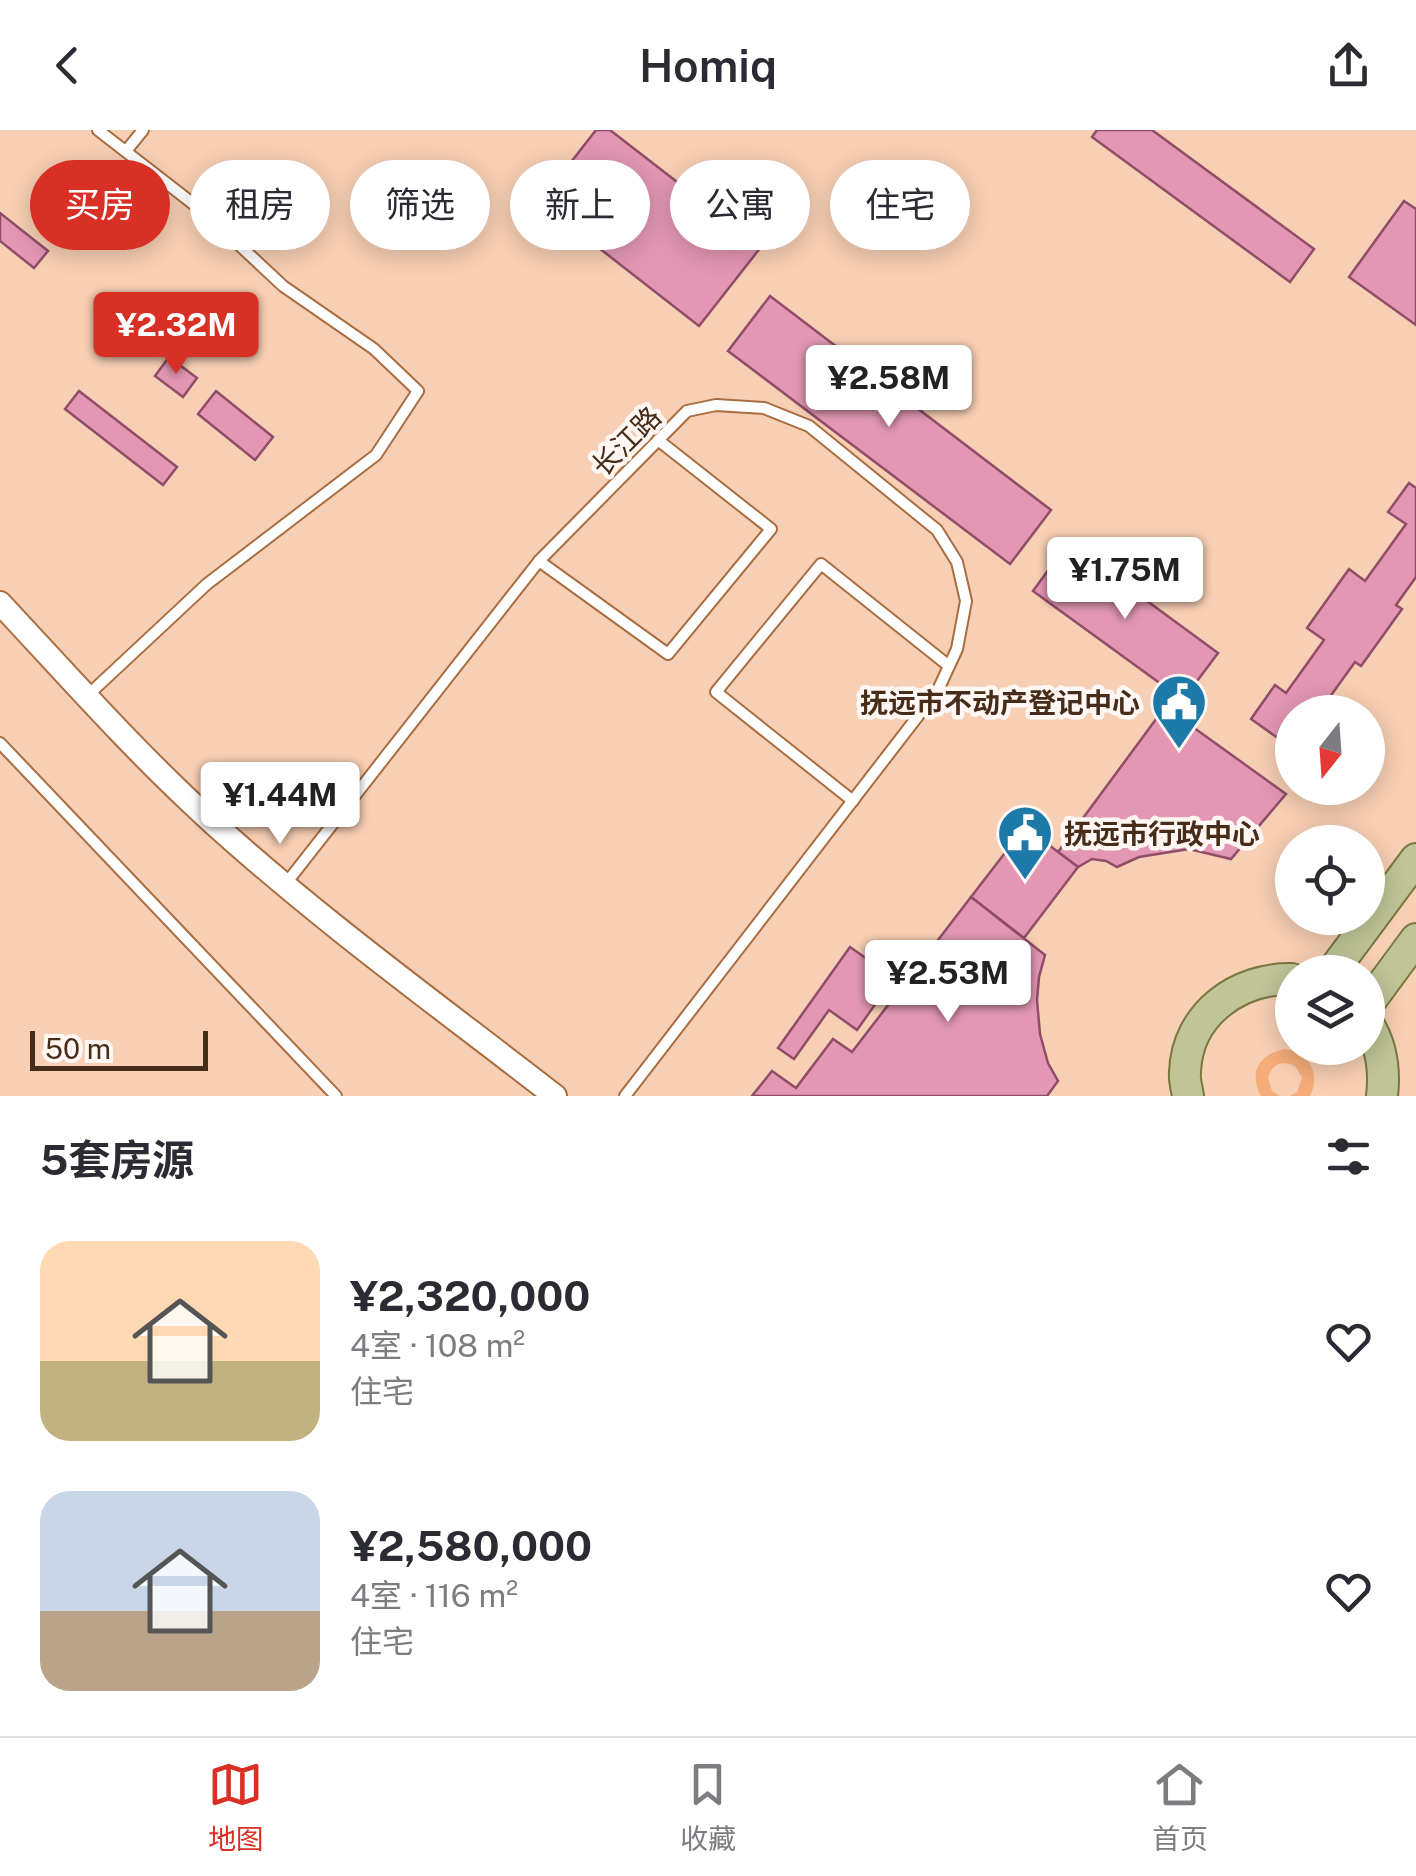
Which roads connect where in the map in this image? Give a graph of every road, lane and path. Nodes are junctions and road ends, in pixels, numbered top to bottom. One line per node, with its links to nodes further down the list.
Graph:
1 (98, 130): 3 (lane)
2 (143, 130): 3 (lane)
3 (126, 151): 8 (lane)
4 (658, 440): 5 (lane, 长江路); 5 (lane); 7 (lane, 长江路)
5 (539, 560): 12 (lane, 长江路)
6 (0, 603): 8 (street)
7 (949, 666): 10 (lane, 长江路); 10 (lane)
8 (87, 696): 12 (street)
9 (1, 745): 18 (lane)
10 (853, 800): 20 (lane, 长江路)
11 (1416, 858): 14 (main road)
12 (284, 886): 19 (street)
13 (1416, 939): 16 (main road)
14 (1345, 955)
15 (1275, 978): 21 (main road)
16 (1385, 981)
17 (1383, 1065): 22 (main road)
18 (336, 1096)
19 (555, 1096)
20 (625, 1096)
21 (1188, 1096)
22 (1382, 1096)

